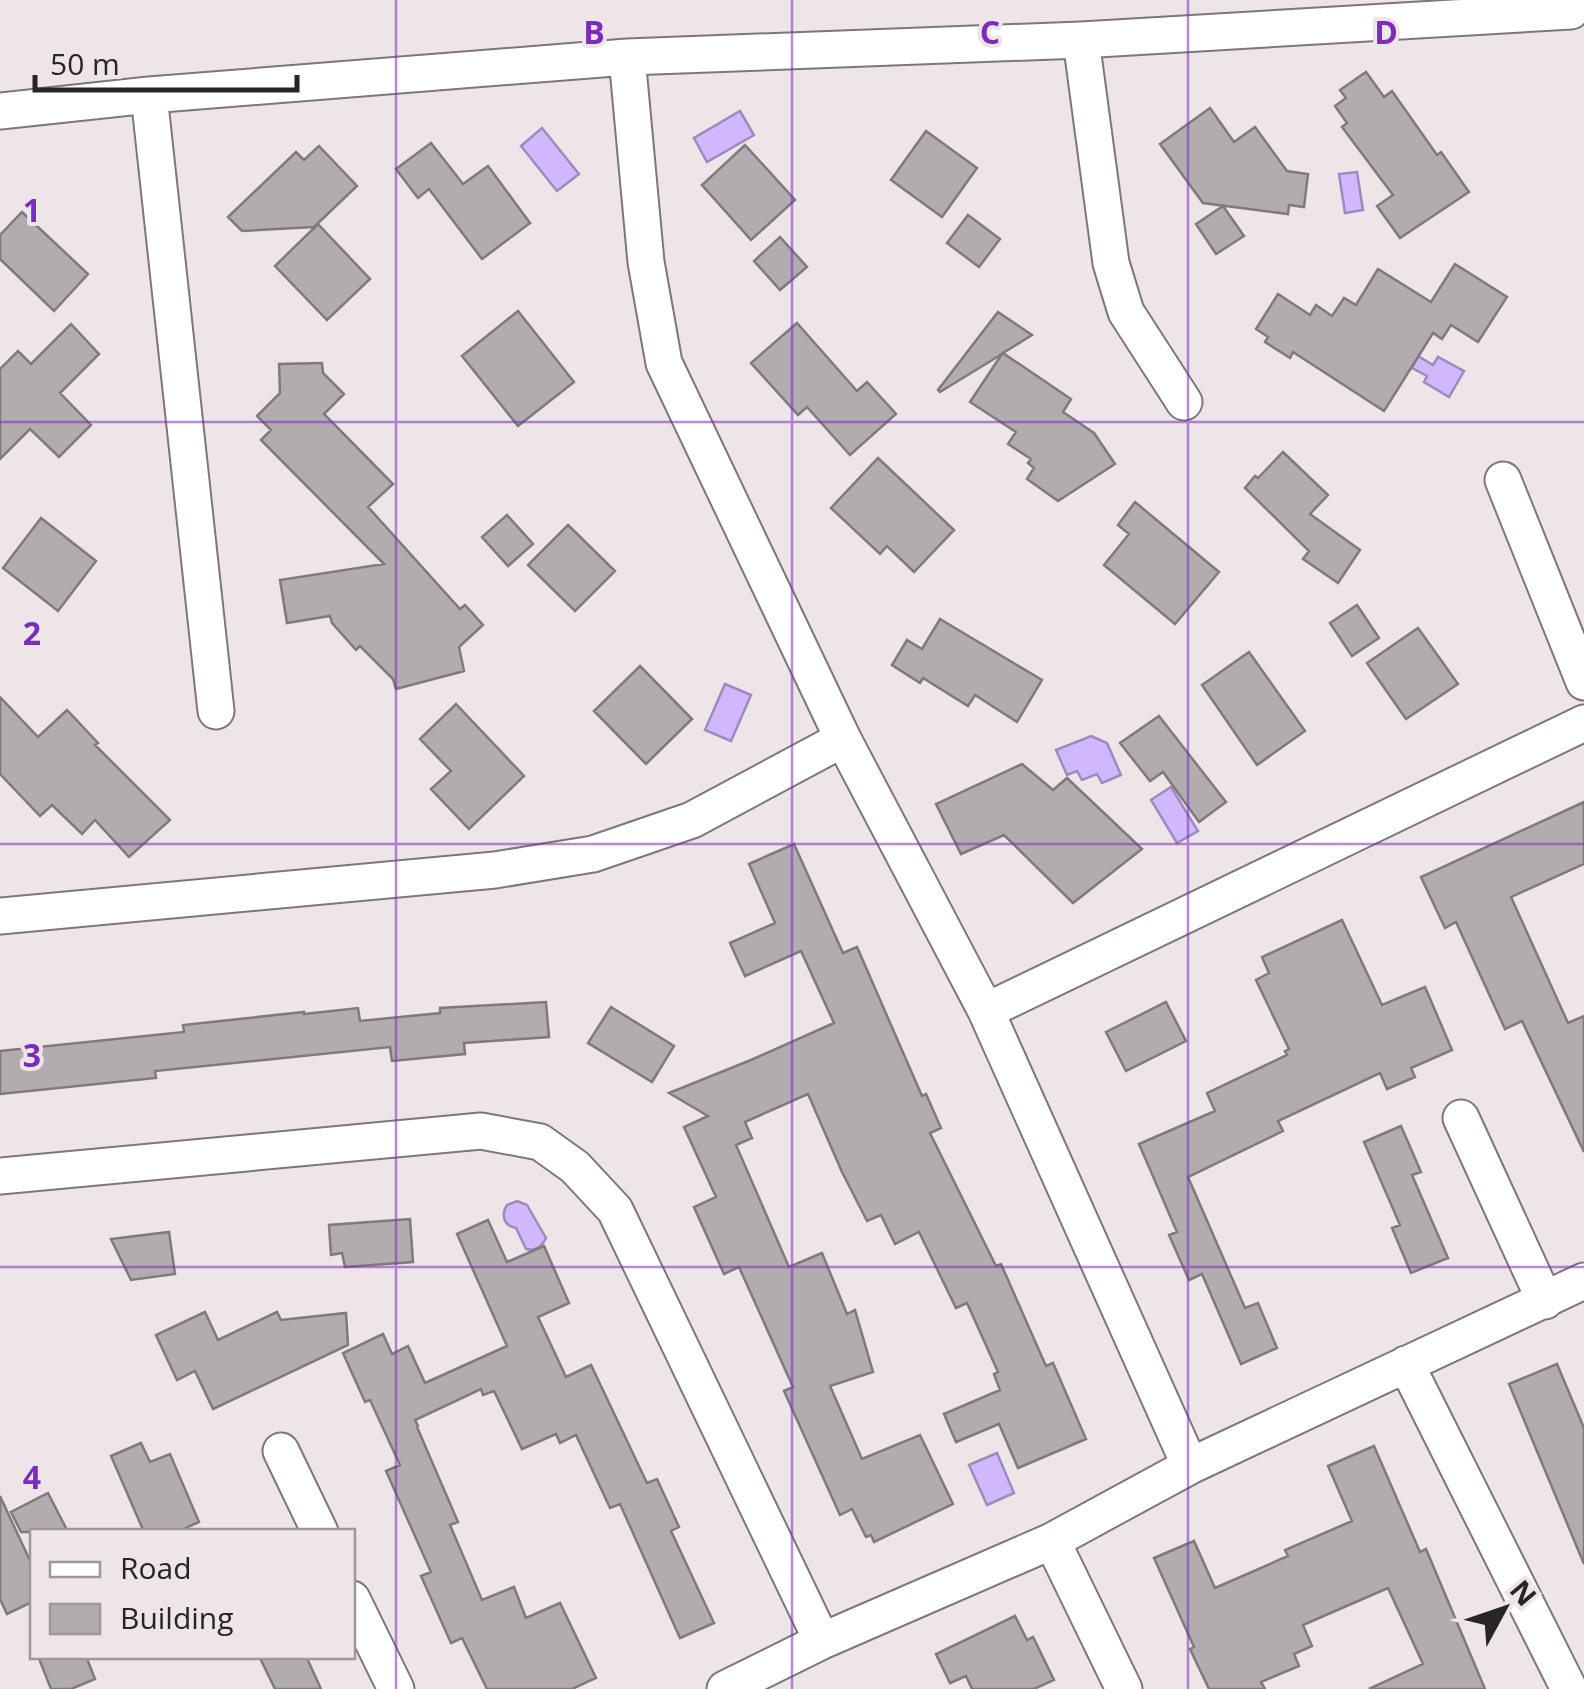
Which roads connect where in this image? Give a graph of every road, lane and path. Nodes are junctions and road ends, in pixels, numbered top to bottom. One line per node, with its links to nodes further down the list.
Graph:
1 (1571, 11): 2 (street)
2 (1081, 40): 3 (street); 6 (street)
3 (627, 56): 4 (street); 11 (street)
4 (149, 95): 5 (street); 9 (street)
5 (0, 110)
6 (1184, 402)
7 (1503, 480): 8 (street)
8 (1584, 682)
9 (216, 711)
10 (1584, 723): 13 (street)
11 (843, 738): 12 (street); 13 (street)
12 (0, 916)
13 (986, 1011): 20 (street)
14 (1461, 1118): 17 (street)
15 (0, 1176): 24 (street)
16 (1584, 1281): 17 (street)
17 (1545, 1300): 18 (street)
18 (1406, 1364): 20 (street); 28 (street)
19 (281, 1451): 21 (street)
20 (1190, 1466): 22 (street)
21 (319, 1529)
22 (1052, 1541): 24 (street); 27 (street)
23 (355, 1604): 25 (street)
24 (822, 1640): 26 (street)
25 (396, 1689)
26 (724, 1689)
27 (1124, 1689)
28 (1569, 1689)

